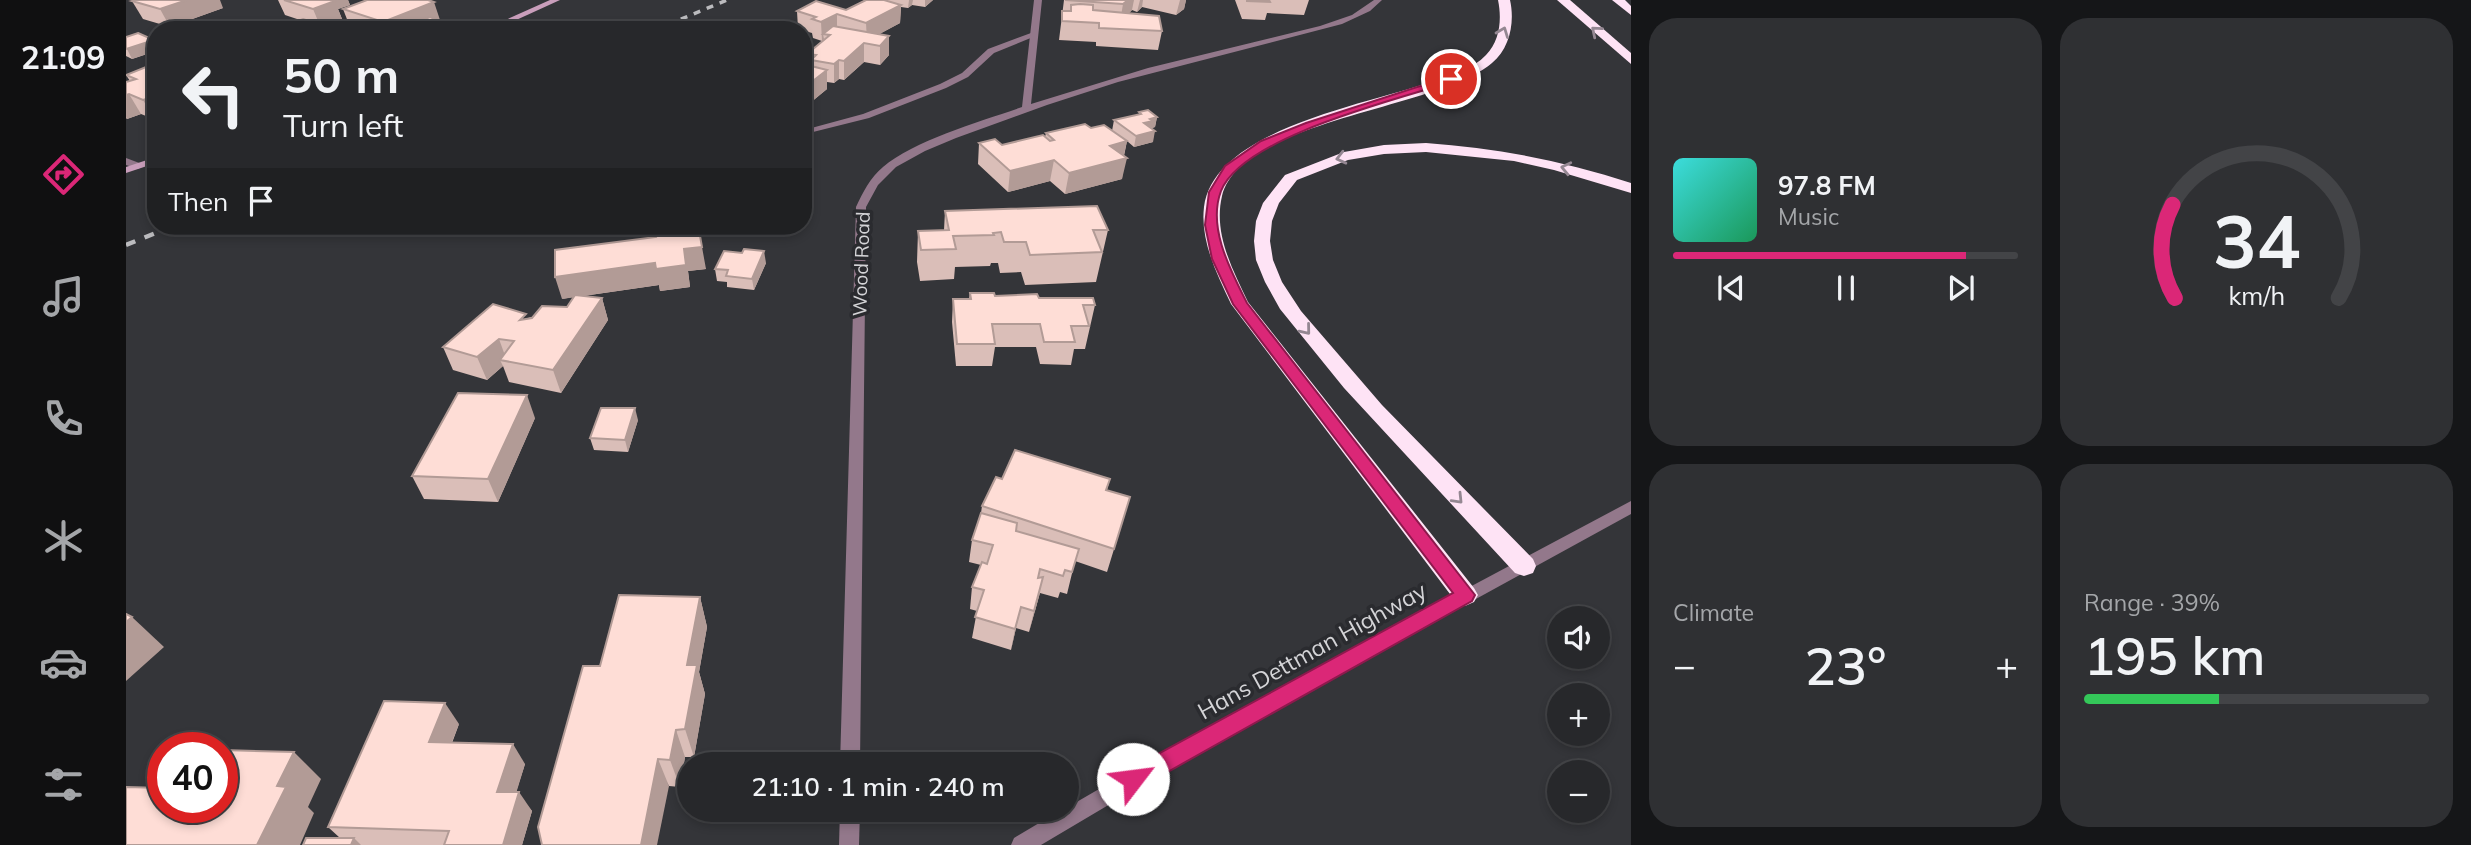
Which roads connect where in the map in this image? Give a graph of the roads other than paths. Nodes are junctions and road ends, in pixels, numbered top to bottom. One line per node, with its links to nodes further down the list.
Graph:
1 (556, 0): 8 (main road)
2 (1038, 0): 9 (street)
3 (1378, 0): 11 (street, Wood Road)
4 (1504, 0): 20 (highway, one-way to 4)
5 (1563, 0): 10 (highway, one-way to 5)
6 (1618, 0): 7 (highway)
7 (1631, 12)
8 (508, 21)
9 (1034, 35): 11 (street); 12 (street)
10 (1631, 60)
11 (1026, 107): 21 (street, Wood Road)
12 (812, 129)
13 (126, 161): 15 (street)
14 (147, 163): 15 (main road)
15 (138, 166): 16 (main road)
16 (126, 170)
17 (1631, 188): 19 (highway, one-way to 19)
18 (1631, 507): 19 (street, Hans Dettman Highway)
19 (1524, 566): 20 (street, Hans Dettman Highway)
20 (1465, 595): 24 (street, Hans Dettman Highway)
21 (850, 752)
22 (850, 822): 23 (street)
23 (849, 845)
24 (1021, 845)

